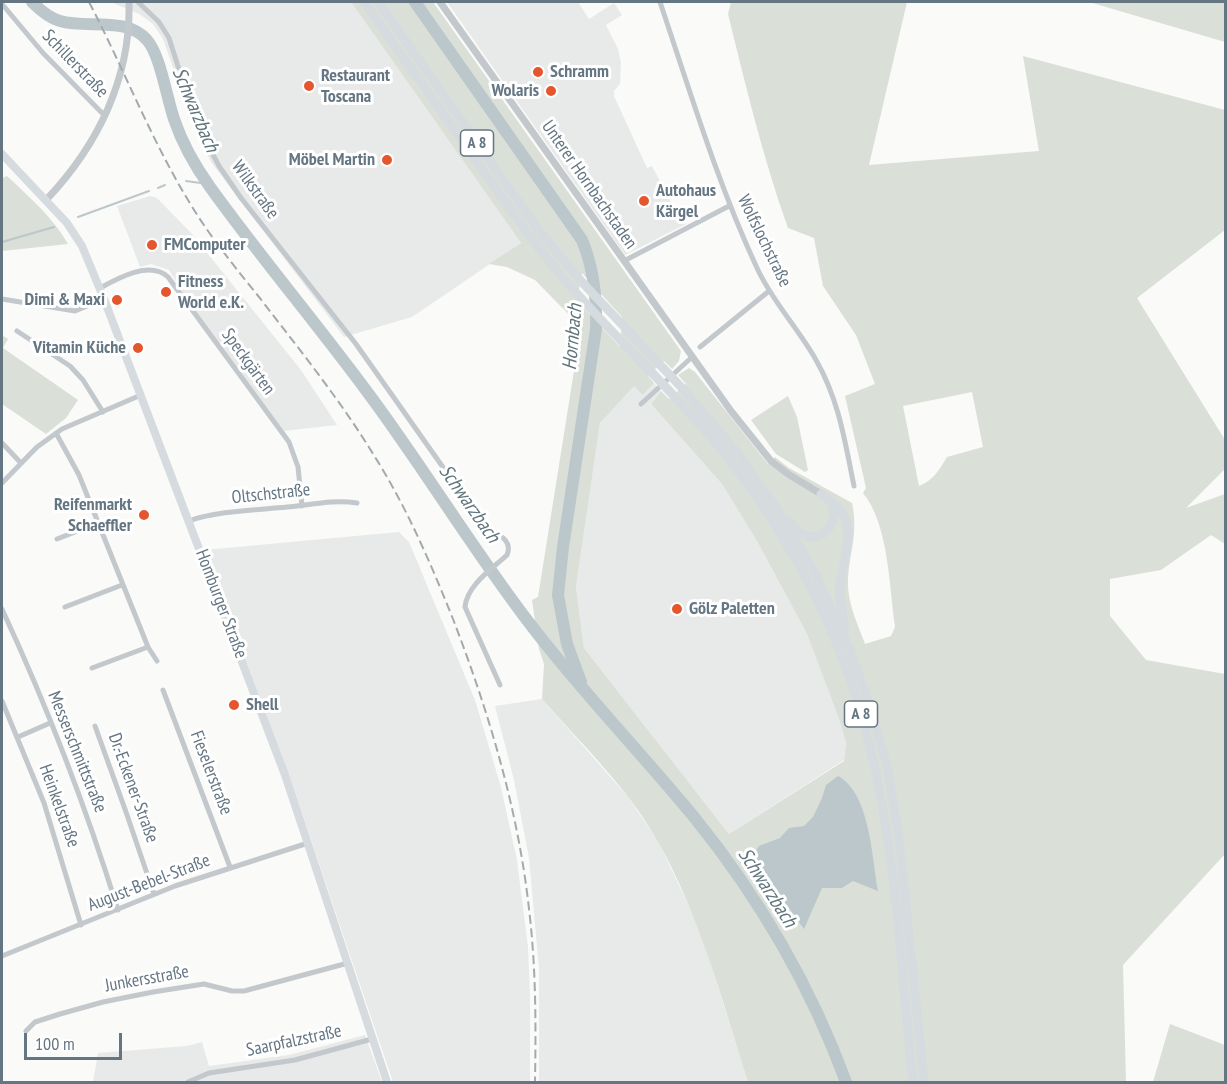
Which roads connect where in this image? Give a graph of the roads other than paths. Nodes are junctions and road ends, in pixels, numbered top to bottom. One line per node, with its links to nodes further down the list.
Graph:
1 (129, 2): 8 (street)
2 (138, 2): 42 (street, Wilkstraße)
3 (364, 2): 59 (highway, A 8)
4 (378, 2): 31 (highway, A 8)
5 (440, 2): 12 (street, Unterer Hornbachstaden)
6 (660, 2): 11 (street, Wolfslochstraße)
7 (2, 4): 8 (street, Schillerstraße)
8 (105, 116): 10 (street)
9 (2, 154): 10 (main road, Homburger Straße)
10 (46, 199): 13 (main road, Homburger Straße)
11 (729, 206): 12 (street); 14 (street, Wolfslochstraße)
12 (624, 261): 19 (street, Unterer Hornbachstaden)
13 (100, 288): 16 (main road, Homburger Straße); 30 (street, Speckgärten)
14 (769, 291): 18 (street); 27 (street, Wolfslochstraße)
15 (2, 299): 16 (street)
16 (104, 299): 20 (main road, Homburger Straße)
17 (17, 331): 22 (street)
18 (700, 347)
19 (692, 357): 21 (street); 28 (street, Unterer Hornbachstaden)
20 (141, 395): 22 (street); 32 (main road, Homburger Straße)
21 (641, 404)
22 (103, 412): 23 (street)
23 (56, 433): 25 (street); 33 (street)
24 (2, 443): 25 (street)
25 (21, 463): 26 (street)
26 (2, 483)
27 (854, 486)
28 (821, 494): 31 (highway); 39 (highway)
29 (357, 503): 30 (street, Oltschstraße)
30 (302, 506): 32 (street, Oltschstraße)
31 (775, 506): 39 (highway, A 8)
32 (189, 521): 48 (main road, Homburger Straße)
33 (98, 523): 34 (street); 35 (street)
34 (57, 539)
35 (122, 585): 36 (street); 38 (street)
36 (65, 607)
37 (2, 609): 45 (street, Messerschmittstraße)
38 (148, 647): 40 (street); 41 (street)
39 (850, 650): 60 (highway, A 8)
40 (157, 661)
41 (92, 668)
42 (500, 685)
43 (164, 690): 49 (street, Fieselerstraße)
44 (2, 700): 47 (street, Heinkelstraße)
45 (50, 723): 47 (street); 51 (street, Messerschmittstraße)
46 (95, 726): 50 (street, Dr.-Eckener-Straße)
47 (18, 737): 52 (street, Heinkelstraße)
48 (309, 843): 49 (street, August-Bebel-Straße); 54 (main road, Homburger Straße)
49 (230, 867): 50 (street, August-Bebel-Straße)
50 (154, 894): 51 (street, August-Bebel-Straße)
51 (118, 910): 52 (street, August-Bebel-Straße)
52 (81, 925): 53 (street, August-Bebel-Straße)
53 (2, 956)
54 (348, 963): 55 (street, Junkersstraße); 56 (main road, Homburger Straße)
55 (26, 1031)
56 (372, 1038): 57 (street, Saarpfalzstraße); 58 (main road, Homburger Straße)
57 (188, 1083)
58 (387, 1083)
59 (913, 1083)
60 (924, 1083)

